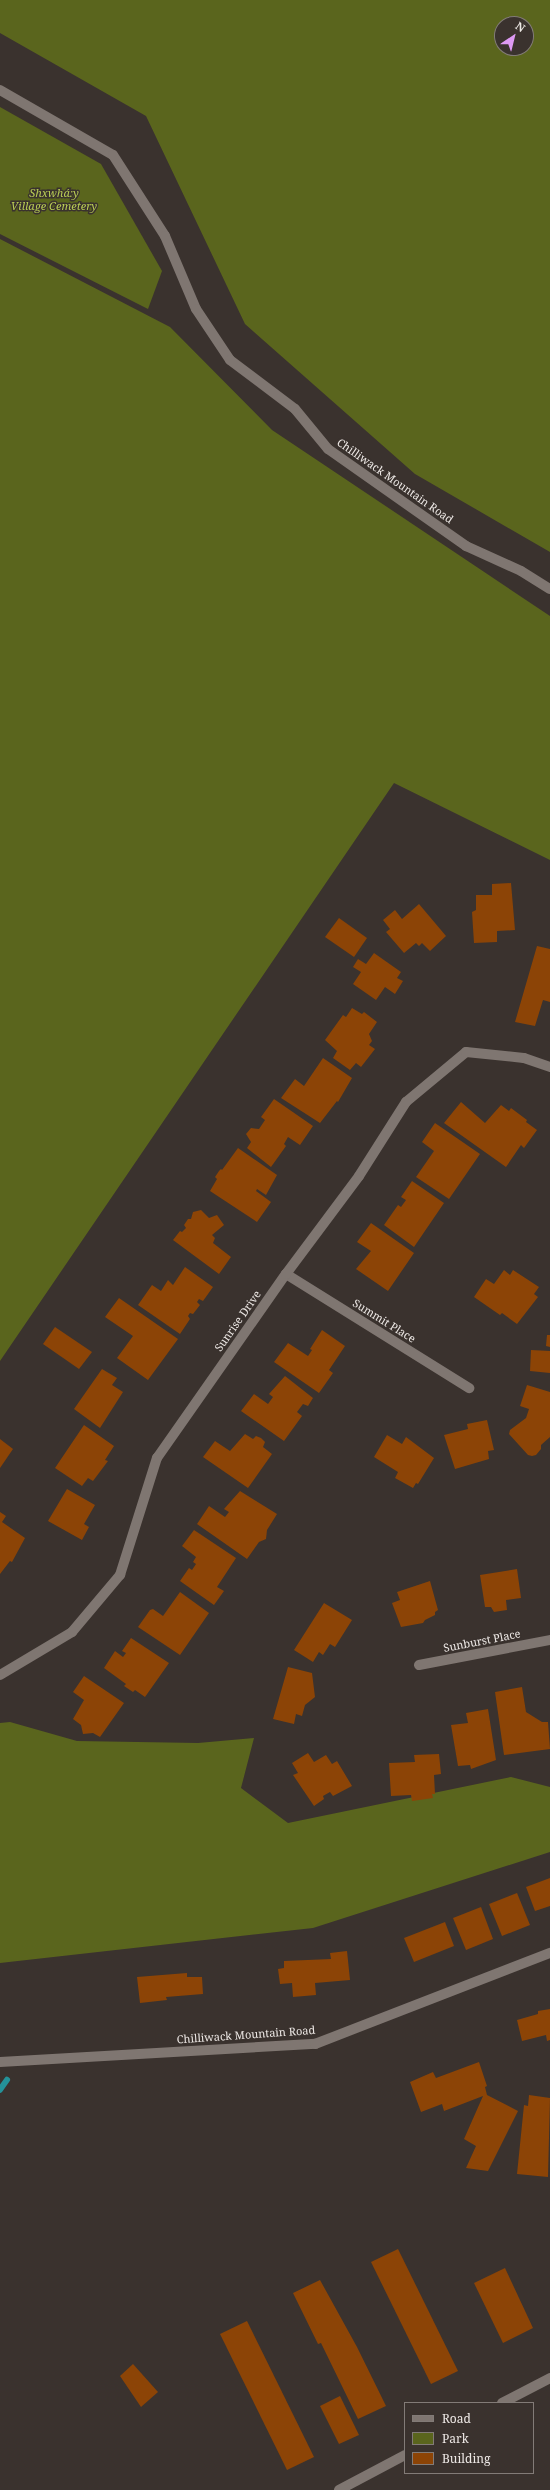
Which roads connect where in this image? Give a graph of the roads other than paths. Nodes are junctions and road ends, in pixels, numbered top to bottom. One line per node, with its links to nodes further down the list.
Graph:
1 (0, 90): 2 (street, Chilliwack Mountain Road)
2 (550, 589)
3 (550, 1067): 4 (street, Sunrise Drive)
4 (286, 1274): 5 (street, Summit Place); 8 (street, Sunrise Drive)
5 (469, 1388)
6 (550, 1640): 7 (street, Sunburst Place)
7 (419, 1665)
8 (0, 1675)
9 (550, 1953): 10 (street, Chilliwack Mountain Road)
10 (0, 2062)
11 (550, 2378): 12 (street)
12 (504, 2402)
13 (404, 2456): 14 (street)
14 (339, 2490)

